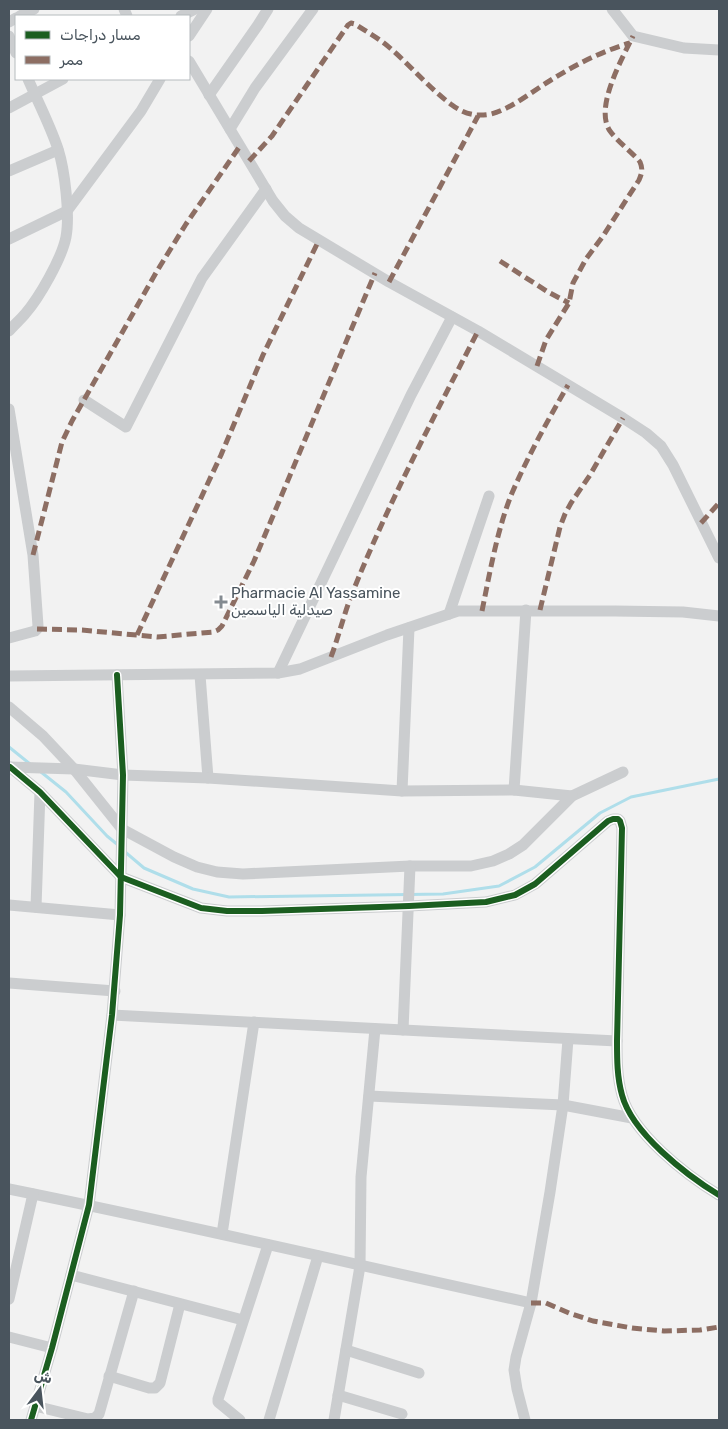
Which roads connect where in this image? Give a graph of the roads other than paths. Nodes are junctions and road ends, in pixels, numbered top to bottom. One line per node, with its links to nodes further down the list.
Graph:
1 (34, 9): 7 (street)
2 (195, 9): 8 (street)
3 (207, 9): 9 (street)
4 (268, 9): 18 (street)
5 (313, 9): 20 (street)
6 (612, 9): 11 (street)
7 (22, 15)
8 (183, 15)
9 (190, 34)
10 (9, 36): 12 (street)
11 (719, 50)
12 (15, 51)
13 (190, 63): 18 (street)
14 (28, 80): 17 (street)
15 (61, 80): 17 (street)
16 (159, 80): 24 (street)
17 (35, 94): 19 (street); 21 (street)
18 (209, 95): 20 (street)
19 (9, 108)
20 (230, 129): 23 (street)
21 (58, 150): 22 (street); 24 (street)
22 (9, 171)
23 (266, 190): 26 (street); 28 (street)
24 (67, 211): 25 (street); 27 (street)
25 (9, 239)
26 (452, 317): 31 (street); 37 (street)
27 (9, 331)
28 (84, 400)
29 (10, 417): 36 (street)
30 (489, 496): 33 (street)
31 (719, 558)
32 (526, 610): 33 (street); 34 (street); 47 (street)
33 (449, 614): 35 (street)
34 (719, 616)
35 (409, 628): 37 (street); 48 (street)
36 (9, 638)
37 (278, 673): 39 (street)
38 (117, 675): 39 (street); 40 (street); 45 (street)
39 (200, 675): 46 (street)
40 (9, 676)
41 (9, 707): 43 (street)
42 (10, 767): 43 (street); 49 (street)
43 (74, 768): 45 (street); 51 (street)
44 (623, 772): 50 (street)
45 (123, 775): 46 (street); 51 (street)
46 (208, 778): 48 (street)
47 (514, 790): 48 (street); 50 (street)
48 (402, 791)
49 (40, 792): 53 (street); 56 (street)
50 (572, 796): 52 (street)
51 (122, 833): 52 (street); 53 (street)
52 (410, 866): 54 (street)
53 (121, 872): 54 (street); 57 (street)
54 (409, 903): 63 (street); 65 (street)
55 (9, 905): 56 (street)
56 (36, 907): 57 (street)
57 (120, 915): 59 (street)
58 (9, 982): 59 (street)
59 (114, 991): 60 (street)
60 (112, 1015): 61 (street); 72 (street)
61 (254, 1022): 62 (street); 73 (street)
62 (375, 1029): 63 (street); 66 (street)
63 (403, 1030): 64 (street)
64 (568, 1039): 65 (street); 67 (street)
65 (617, 1041): 68 (street)
66 (369, 1096): 67 (street); 76 (street)
67 (563, 1105): 68 (street); 80 (street)
68 (632, 1118): 71 (street)
69 (9, 1189): 70 (street)
70 (33, 1194): 72 (street); 79 (street)
71 (719, 1195)
72 (89, 1205): 73 (street); 77 (street)
73 (222, 1234): 74 (street)
74 (268, 1245): 75 (street); 82 (street)
75 (318, 1256): 76 (street); 93 (street)
76 (360, 1266): 80 (street); 85 (street)
77 (71, 1275): 78 (street); 84 (street)
78 (134, 1291): 81 (street); 87 (street)
79 (9, 1295)
80 (531, 1303): 95 (street)
81 (180, 1304): 82 (street); 87 (street)
82 (243, 1320): 92 (street)
83 (9, 1337): 84 (street)
84 (52, 1348): 89 (street)
85 (346, 1350): 86 (street); 88 (street)
86 (419, 1373)
87 (110, 1376): 89 (street)
88 (338, 1394): 90 (street); 94 (street)
89 (35, 1406): 91 (street)
90 (402, 1414)
91 (31, 1420)
92 (240, 1420)
93 (269, 1420)
94 (334, 1420)
95 (525, 1420)

